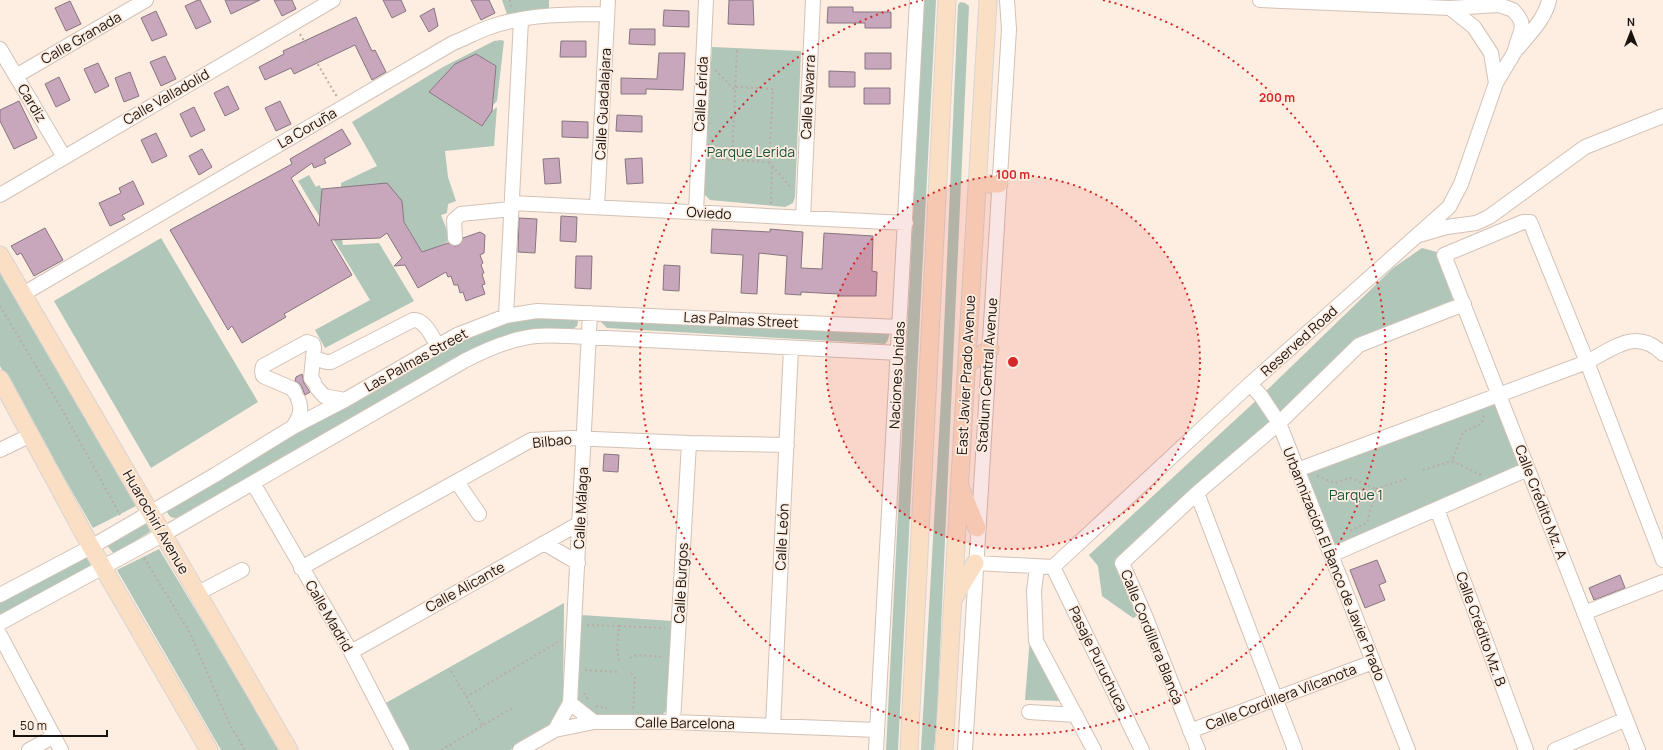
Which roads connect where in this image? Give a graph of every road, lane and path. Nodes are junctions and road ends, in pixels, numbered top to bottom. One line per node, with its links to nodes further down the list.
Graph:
1 (146, 0): 21 (street, Calle Granada)
2 (333, 0): 16 (street, Calle Valladolid)
3 (608, 0): 14 (street, Calle Guadalajara)
4 (706, 0): 20 (street, Calle Lérida)
5 (813, 0): 35 (street, Calle Navarra)
6 (917, 0): 41 (street, Naciones Unidas)
7 (947, 0): 152 (main road)
8 (988, 0): 32 (main road, East Javier Prado Avenue)
9 (1007, 0): 33 (street, Stadium Central Avenue)
10 (1260, 0): 12 (street, Reserved Road)
11 (1550, 0): 19 (street)
12 (1403, 3): 13 (street, Reserved Road)
13 (1450, 8): 19 (street, Reserved Road); 22 (street, Reserved Road)
14 (607, 14): 15 (street, La Coruña); 37 (street, Calle Guadalajara)
15 (521, 20): 25 (street, La Coruña); 36 (street)
16 (294, 23): 25 (path); 28 (street, Calle Valladolid)
17 (0, 48): 21 (street, Cardiz)
18 (737, 49): 23 (path)
19 (1514, 52): 22 (street, Reserved Road)
20 (703, 58): 24 (path); 27 (street, Calle Lérida)
21 (16, 76): 28 (street, Cardiz)
22 (1496, 83): 42 (street, Reserved Road)
23 (736, 87): 24 (path); 30 (path)
24 (736, 91): 29 (path)
25 (343, 107): 45 (street, La Coruña)
26 (1663, 116): 42 (street)
27 (698, 156): 29 (path); 38 (street, Calle Lérida)
28 (64, 157): 34 (street, Calle Valladolid)
29 (732, 160): 30 (path)
30 (769, 162): 31 (path)
31 (772, 166): 35 (path); 39 (path)
32 (977, 184): 33 (main road); 59 (main road, East Javier Prado Avenue)
33 (999, 184): 54 (street, Stadium Central Avenue)
34 (0, 195)
35 (803, 202): 40 (street, Calle Navarra)
36 (512, 206): 37 (street, Oviedo); 43 (street, Oviedo); 49 (street)
37 (597, 207): 38 (street, Oviedo)
38 (696, 212): 39 (street, Oviedo)
39 (771, 216): 40 (street, Oviedo)
40 (803, 218): 41 (street, Oviedo)
41 (906, 223): 50 (street, Naciones Unidas)
42 (1416, 236): 61 (street, Reserved Road)
43 (455, 238)
44 (0, 254): 45 (main road, Huarochirí Avenue)
45 (23, 294): 85 (main road, Huarochirí Avenue)
46 (1464, 304): 58 (street, Calle Crédito Mz. A); 62 (street, Calle Crédito Mz. A); 65 (street)
47 (0, 306): 87 (path)
48 (590, 313): 49 (street, Las Palmas Street); 50 (street, Las Palmas Street); 51 (street, Calle Málaga)
49 (506, 316): 52 (street, Las Palmas Street)
50 (900, 327): 55 (street, Naciones Unidas)
51 (589, 337): 53 (street, Las Palmas Street); 68 (street, Calle Málaga); 80 (street, Las Palmas Street)
52 (438, 346): 57 (street); 63 (street, Las Palmas Street)
53 (792, 348): 55 (street, Las Palmas Street); 70 (street, Calle León)
54 (990, 349): 59 (main road); 89 (street, Stadium Central Avenue)
55 (899, 353): 140 (street, Naciones Unidas)
56 (1663, 354): 58 (street)
57 (313, 358): 63 (street); 66 (street)
58 (1587, 362): 62 (street); 95 (street)
59 (967, 364): 81 (main road, East Javier Prado Avenue)
60 (0, 379): 67 (main road)
61 (1250, 384): 65 (street, Urbannización El Banco de Javier Prado); 100 (street, Reserved Road)
62 (1499, 395): 73 (street, Calle Crédito Mz. A); 74 (street)
63 (345, 400): 66 (street, Las Palmas Street)
64 (1487, 409): 72 (path)
65 (1278, 423): 74 (street, Urbannización El Banco de Javier Prado); 83 (street)
66 (293, 427): 85 (street, Las Palmas Street)
67 (31, 435): 71 (street); 92 (main road)
68 (584, 438): 69 (street, Bilbao); 79 (street, Bilbao); 88 (street, Calle Málaga)
69 (689, 443): 70 (street, Bilbao); 115 (street, Calle Burgos)
70 (787, 445): 138 (street, Calle León)
71 (0, 450)
72 (1452, 461): 75 (path); 77 (path)
73 (1528, 469): 84 (street); 107 (street, Calle Crédito Mz. A)
74 (1297, 470): 93 (street, Urbannización El Banco de Javier Prado)
75 (1423, 470)
76 (1316, 476): 82 (path)
77 (1483, 476)
78 (1408, 478): 82 (path)
79 (457, 482): 86 (street); 101 (street, Bilbao)
80 (253, 483): 90 (street, Las Palmas Street); 101 (street, Calle Madrid)
81 (960, 486): 89 (main road); 106 (main road, East Javier Prado Avenue)
82 (1376, 489): 93 (path)
83 (1197, 494): 124 (street); 141 (street, Calle Cordillera Blanca)
84 (1437, 509): 93 (street); 160 (street, Calle Crédito Mz. B)
85 (151, 512): 90 (main road, Huarochirí Avenue); 92 (street, Las Palmas Street)
86 (479, 514)
87 (120, 515)
88 (580, 523): 91 (street, Calle Alicante); 96 (street, Calle Málaga)
89 (977, 528): 97 (street, Stadium Central Avenue)
90 (164, 534): 98 (street, Las Palmas Street); 104 (main road, Huarochirí Avenue)
91 (544, 543): 96 (street); 113 (street, Calle Alicante)
92 (91, 546): 98 (main road); 105 (street, Las Palmas Street)
93 (1335, 553): 117 (street, Urbannización El Banco de Javier Prado)
94 (144, 558): 146 (path)
95 (1663, 560)
96 (578, 563): 111 (street, Calle Málaga)
97 (975, 564): 99 (street); 106 (main road); 154 (street, Stadium Central Avenue)
98 (103, 566): 108 (street, Las Palmas Street); 145 (main road)
99 (1037, 567): 100 (street); 133 (street)
100 (1053, 567): 156 (street, Pasaje Puruchuca)
101 (301, 568): 113 (street, Calle Madrid)
102 (242, 570): 104 (street)
103 (1663, 582): 107 (street)
104 (198, 593): 147 (main road, Huarochirí Avenue)
105 (0, 595)
106 (952, 600): 153 (main road, East Javier Prado Avenue)
107 (1584, 613): 134 (street, Calle Crédito Mz. A)
108 (0, 623)
109 (619, 626): 110 (path); 111 (path); 116 (path)
110 (669, 628)
111 (580, 633): 123 (path); 126 (street, Calle Málaga)
112 (0, 635): 142 (street)
113 (351, 652): 148 (street, Calle Madrid)
114 (630, 658): 115 (path)
115 (677, 658): 136 (street, Calle Burgos)
116 (619, 660)
117 (1373, 662): 124 (street, Calle Cordillera Vilcanota); 159 (street, Urbannización El Banco de Javier Prado)
118 (450, 671): 123 (path)
119 (619, 672): 121 (path)
120 (631, 673): 132 (path)
121 (584, 677)
122 (583, 691): 125 (path)
123 (466, 697): 137 (path)
124 (1275, 698): 141 (street, Calle Cordillera Vilcanota); 158 (street)
125 (590, 701)
126 (570, 703): 135 (street); 139 (street)
127 (595, 706): 129 (path)
128 (514, 707): 137 (path)
129 (612, 708)
130 (626, 708): 132 (path)
131 (1029, 712): 133 (street)
132 (633, 715): 135 (street, Calle Barcelona); 136 (street, Calle Barcelona)
133 (1076, 715): 155 (street)
134 (1626, 719): 161 (street); 162 (street, Calle Crédito Mz. A)
135 (594, 722): 139 (street, Calle Barcelona)
136 (673, 722): 138 (street, Calle Barcelona)
137 (483, 726): 149 (path)
138 (773, 726): 140 (street, Calle Barcelona)
139 (555, 730): 150 (street)
140 (877, 730): 151 (street, Naciones Unidas)
141 (1190, 731): 157 (street, Calle Cordillera Blanca)
142 (54, 736): 143 (street); 144 (street)
143 (29, 750)
144 (61, 750)
145 (209, 750)
146 (245, 750)
147 (289, 750)
148 (402, 750)
149 (441, 750)
150 (520, 750)
151 (876, 750)
152 (909, 750)
153 (944, 750)
154 (965, 750)
155 (1094, 750)
156 (1142, 750)
157 (1198, 750)
158 (1295, 750)
159 (1408, 750)
160 (1526, 750)
161 (1555, 750)
162 (1638, 750)

